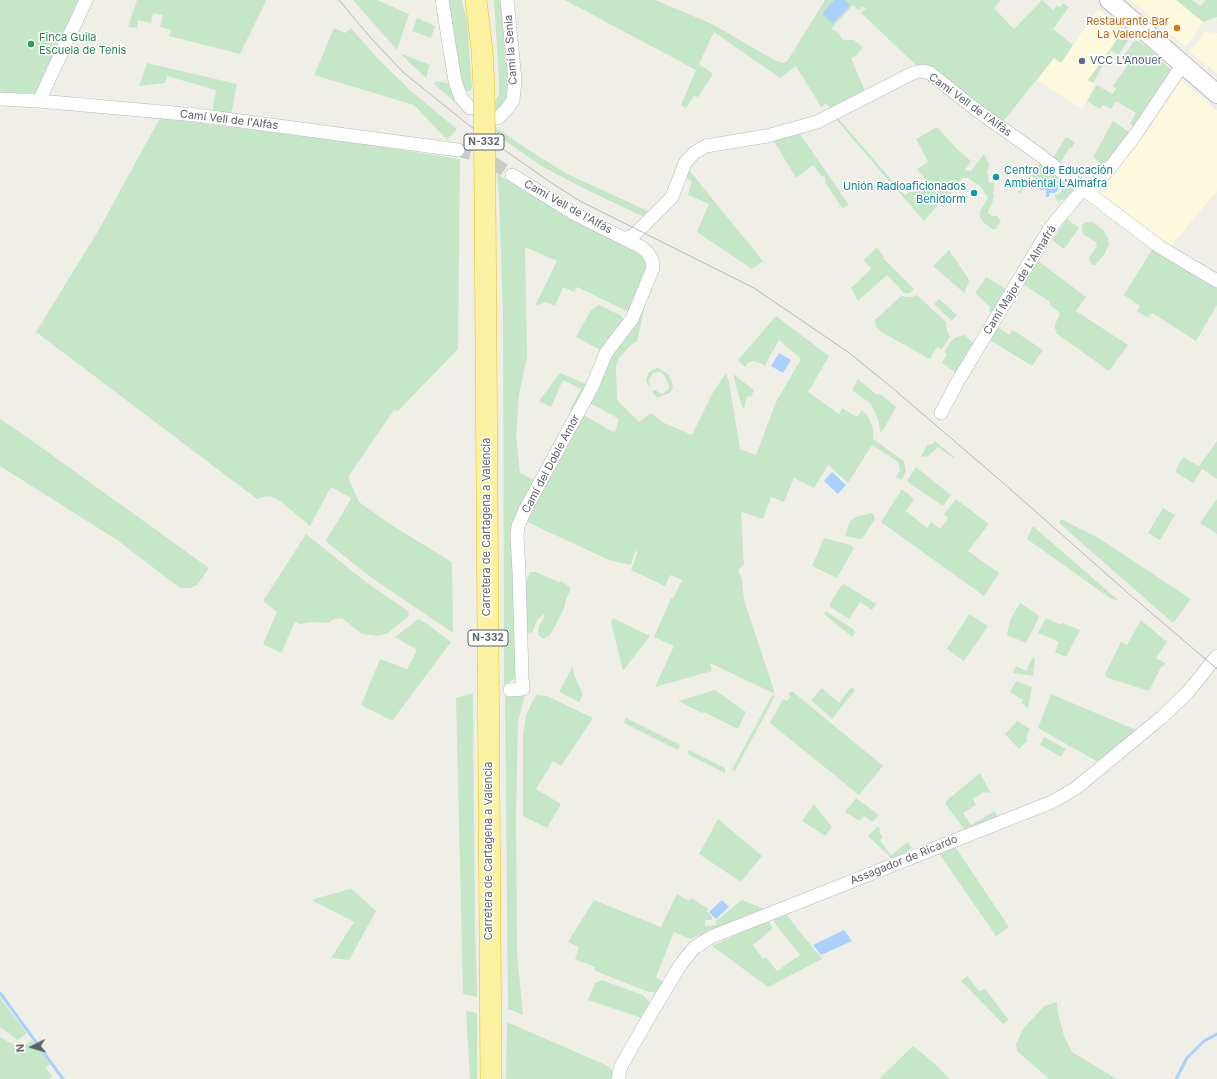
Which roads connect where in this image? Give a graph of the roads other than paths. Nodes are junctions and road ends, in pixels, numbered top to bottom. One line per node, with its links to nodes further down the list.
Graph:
1 (86, 0): 9 (street)
2 (442, 0): 10 (street)
3 (476, 0): 22 (highway, Carretera de Cartagena a Valencia / N-332, bridge)
4 (507, 0): 11 (street, Camí la Senia)
5 (1109, 0): 6 (main road)
6 (1183, 64): 7 (main road); 14 (street, Camí Major de L'Almafrà)
7 (1217, 94)
8 (0, 99): 9 (street, Camí Vell de l'Alfàs)
9 (39, 101): 12 (street, Camí Vell de l'Alfàs)
10 (470, 108)
11 (498, 118)
12 (458, 150)
13 (512, 175): 16 (street, Camí Vell de l'Alfàs)
14 (1083, 189): 15 (street, Camí Vell de l'Alfàs); 18 (street, Camí Vell de l'Alfàs); 19 (street, Camí Major de L'Almafrà)
15 (640, 230): 16 (street, Camí Vell de l'Alfàs); 17 (street)
16 (624, 238): 17 (street, Camí Vell de l'Alfàs)
17 (642, 247): 21 (street, Camí del Doble Amor)
18 (1217, 281)
19 (941, 413)
20 (1217, 656): 23 (street, Assagador de Ricardo)
21 (517, 690)
22 (491, 1079)
23 (618, 1079)

